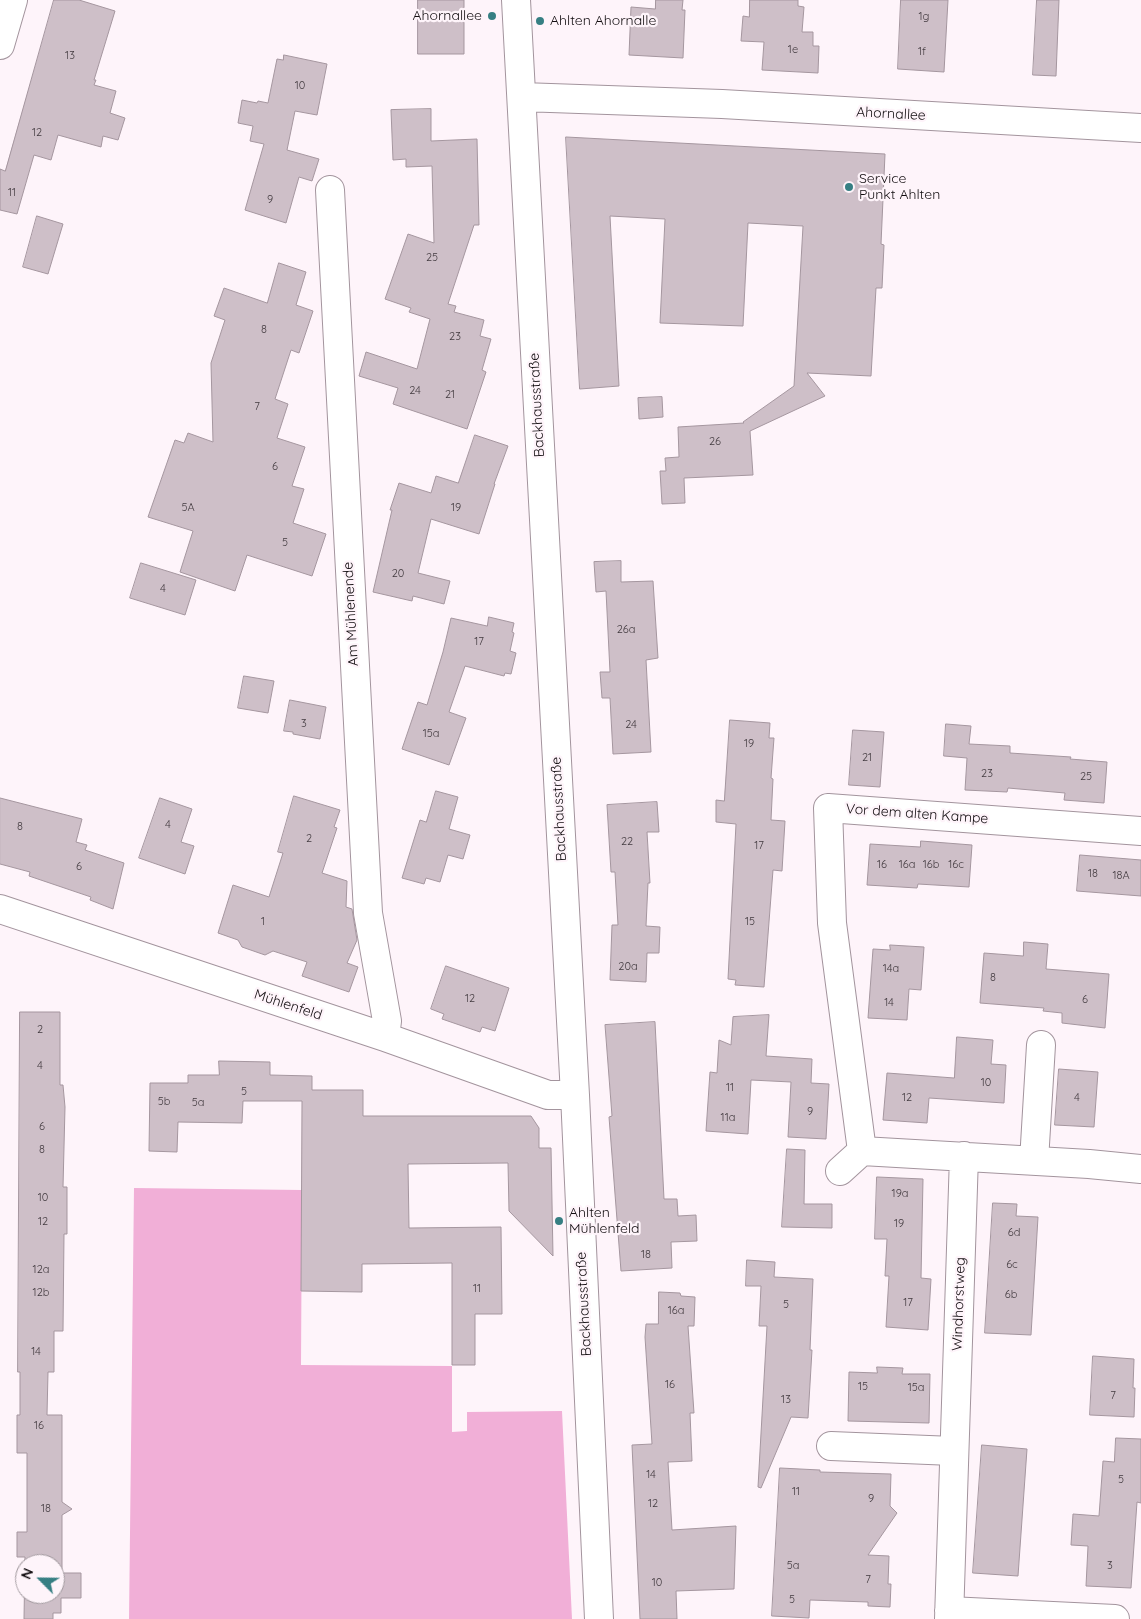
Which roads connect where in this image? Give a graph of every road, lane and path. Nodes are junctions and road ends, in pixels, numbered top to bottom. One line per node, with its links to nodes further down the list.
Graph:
1 (13, 0): 3 (street)
2 (516, 0): 4 (street, Backhausstraße)
3 (0, 44)
4 (522, 97): 5 (street, Ahornallee); 11 (street, Backhausstraße)
5 (1141, 128)
6 (330, 190): 9 (street, Am Mühlenende)
7 (1141, 831): 12 (street, Vor dem alten Kampe)
8 (0, 909): 9 (street, Mühlenfeld)
9 (385, 1037): 11 (street, Mühlenfeld)
10 (1040, 1045): 14 (street)
11 (575, 1094): 20 (street, Backhausstraße)
12 (862, 1151): 13 (street); 16 (street)
13 (964, 1156): 14 (street); 18 (street, Windhorstweg)
14 (1034, 1161): 15 (street)
15 (1141, 1169)
16 (840, 1171)
17 (831, 1446): 18 (street)
18 (953, 1451): 19 (street, Windhorstweg)
19 (949, 1615): 21 (street)
20 (599, 1619)
21 (1115, 1619)

